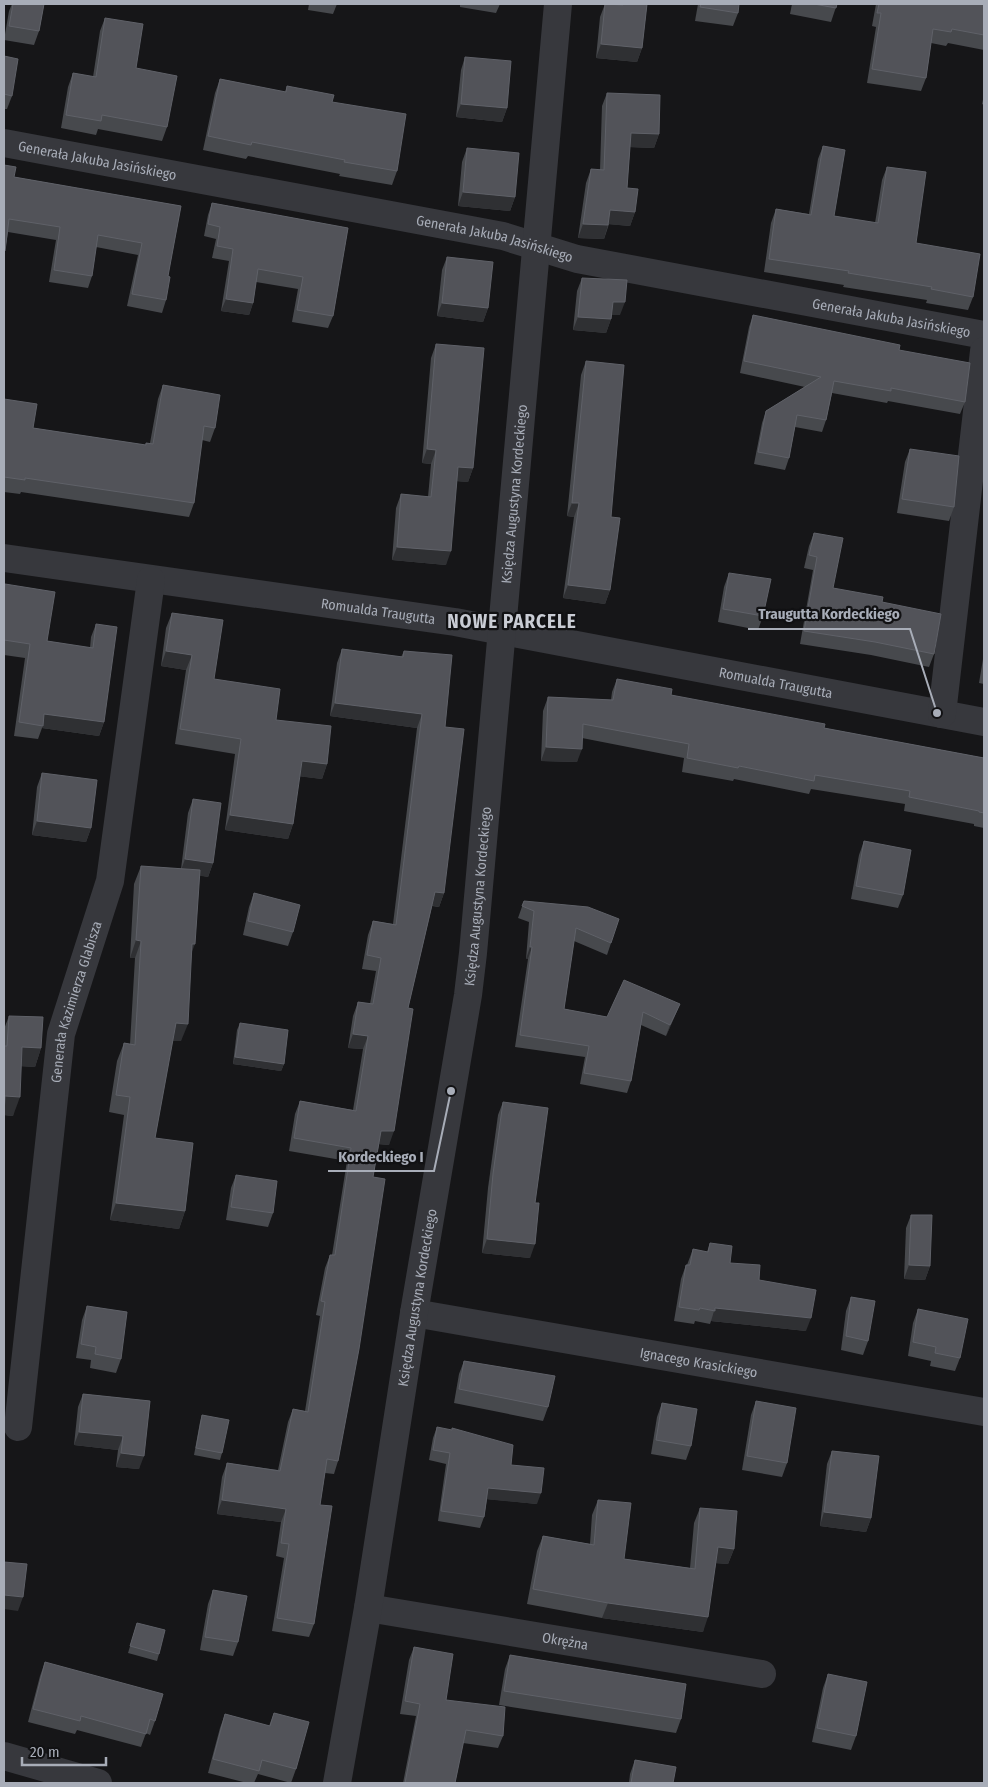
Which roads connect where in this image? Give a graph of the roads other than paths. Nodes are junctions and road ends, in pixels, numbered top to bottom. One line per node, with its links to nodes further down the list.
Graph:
1 (558, 4): 3 (street, Księdza Augustyna Kordeckiego)
2 (4, 143): 3 (street, Generała Jakuba Jasińskiego)
3 (536, 246): 4 (street, Generała Jakuba Jasińskiego); 8 (street, Księdza Augustyna Kordeckiego)
4 (984, 336)
5 (984, 351): 9 (street)
6 (4, 558): 7 (street, Romualda Traugutta)
7 (151, 580): 8 (street, Romualda Traugutta); 13 (street, Generała Kazimierza Glabisza)
8 (501, 630): 9 (street, Romualda Traugutta); 11 (street, Księdza Augustyna Kordeckiego)
9 (942, 714): 10 (street, Romualda Traugutta)
10 (984, 722)
11 (414, 1313): 12 (street, Ignacego Krasickiego); 14 (street, Księdza Augustyna Kordeckiego)
12 (984, 1412)
13 (18, 1427)
14 (368, 1608): 15 (street, Okrężna); 18 (street, Księdza Augustyna Kordeckiego)
15 (762, 1674)
16 (4, 1756): 17 (street)
17 (98, 1783)
18 (337, 1783)

